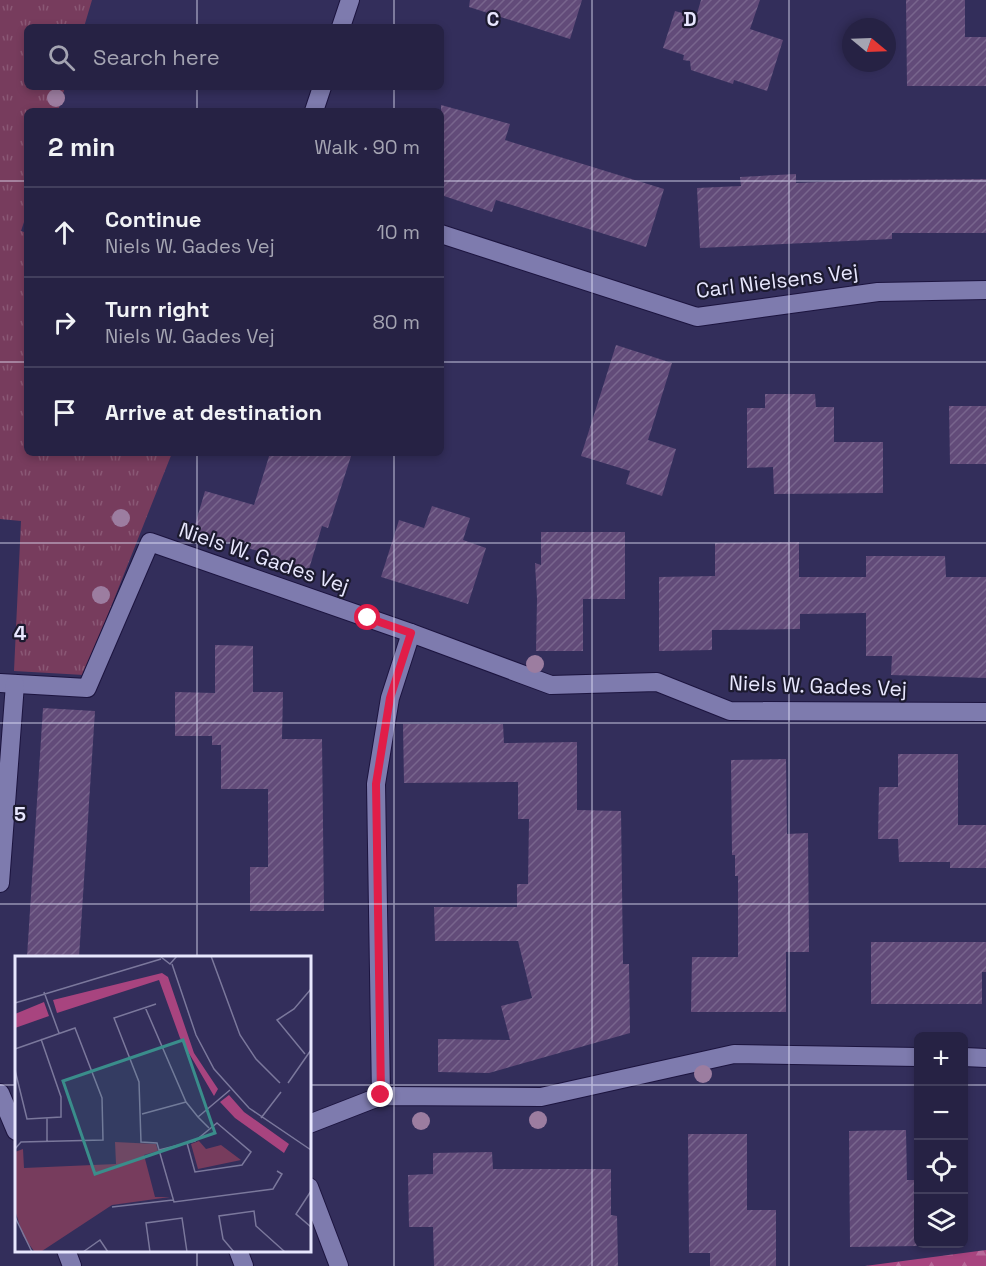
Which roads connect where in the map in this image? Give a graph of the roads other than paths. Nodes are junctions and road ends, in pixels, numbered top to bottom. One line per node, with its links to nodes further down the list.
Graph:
1 (350, 0): 2 (street)
2 (342, 24)
3 (320, 90): 4 (street)
4 (315, 108)
5 (444, 235): 6 (street, Carl Nielsens Vej)
6 (986, 290)
7 (411, 633): 8 (street, Niels W. Gades Vej); 9 (street, Niels W. Gades Vej); 15 (street)
8 (8, 684): 10 (street, Niels W. Gades Vej)
9 (986, 712)
10 (0, 883)
11 (914, 1057): 15 (street)
12 (968, 1057): 13 (street)
13 (986, 1058)
14 (0, 1093): 17 (street)
15 (381, 1095): 16 (street)
16 (310, 1124)
17 (15, 1129)
18 (310, 1191): 21 (street)
19 (66, 1251): 22 (street)
20 (238, 1251): 23 (street)
21 (335, 1265)
22 (72, 1266)
23 (244, 1266)

